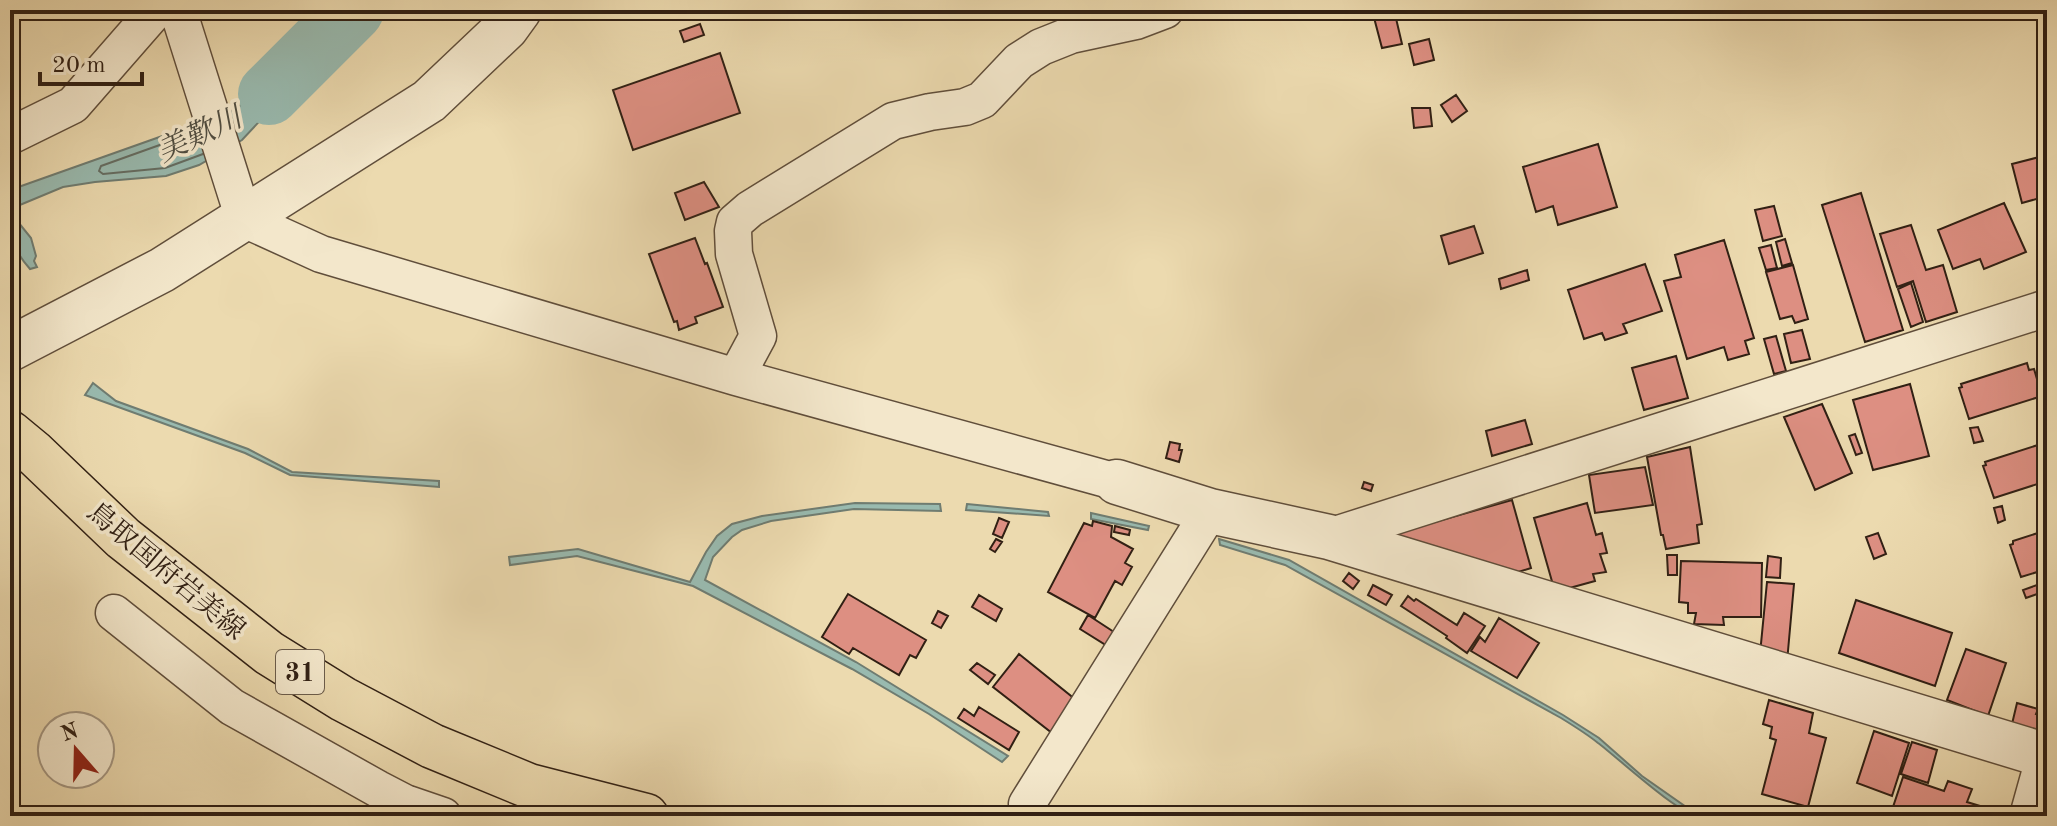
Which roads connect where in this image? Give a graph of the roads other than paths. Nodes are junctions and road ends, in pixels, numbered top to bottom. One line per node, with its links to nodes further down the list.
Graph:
1 (156, 10): 5 (street)
2 (178, 10): 6 (street)
3 (519, 10): 6 (street)
4 (1165, 10): 9 (street)
5 (10, 136)
6 (244, 219): 8 (street); 9 (street)
7 (2047, 308): 13 (street)
8 (10, 349)
9 (736, 377): 11 (street)
10 (10, 433): 18 (main road, 鳥取国府岩美線 / 31)
11 (1117, 482): 12 (street)
12 (1210, 511): 13 (street); 16 (street)
13 (1329, 537): 15 (street)
14 (114, 613): 17 (street)
15 (2046, 755): 19 (street)
16 (1027, 804)
17 (443, 816)
18 (646, 816)
19 (2028, 816)

